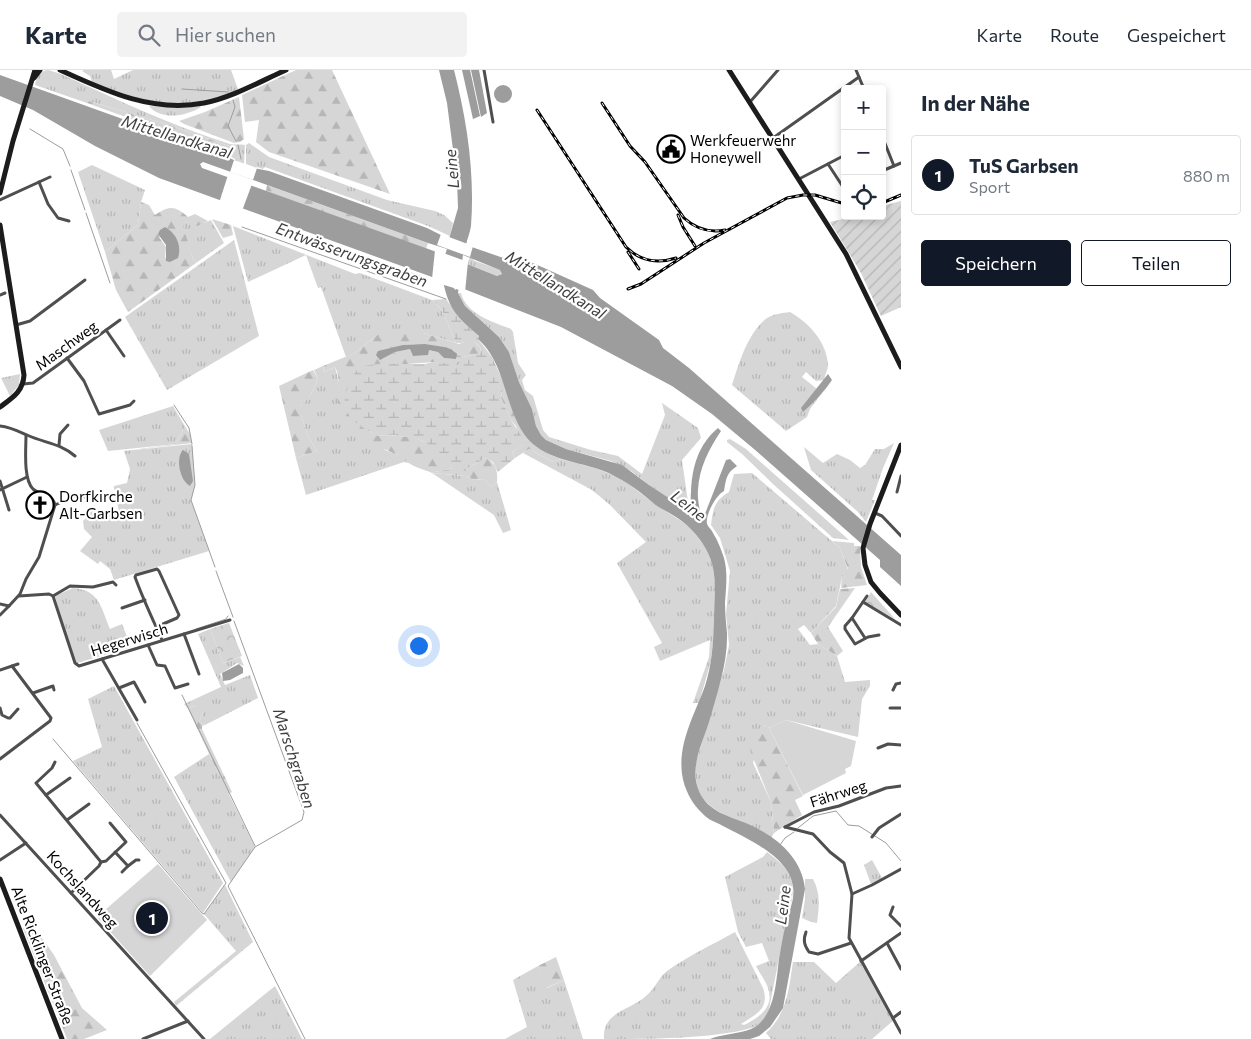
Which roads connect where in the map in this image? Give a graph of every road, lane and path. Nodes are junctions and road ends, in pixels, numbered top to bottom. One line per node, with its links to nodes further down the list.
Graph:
1 (35, 70): 10 (street)
2 (40, 70): 10 (street)
3 (60, 70): 4 (street)
4 (286, 70)
5 (484, 70): 13 (street)
6 (729, 70): 12 (street)
7 (778, 70): 12 (street)
8 (856, 70): 9 (street)
9 (859, 77): 11 (street); 14 (street)
10 (34, 78): 25 (street)
11 (862, 85)
12 (750, 102): 14 (street)
13 (493, 122)
14 (773, 138): 22 (street)
15 (886, 146): 19 (street)
16 (841, 157): 18 (street)
17 (901, 163): 19 (street)
18 (828, 164): 22 (street); 24 (street)
19 (894, 166): 20 (street)
20 (886, 169)
21 (50, 177): 23 (street)
22 (798, 179): 37 (street)
23 (39, 182): 26 (street); 27 (street)
24 (841, 184)
25 (0, 190)
26 (0, 200)
27 (70, 221)
28 (0, 224): 33 (street)
29 (85, 280): 33 (street)
30 (5, 293): 31 (street)
31 (0, 295)
32 (120, 320): 34 (street, Maschweg)
33 (16, 325): 38 (street)
34 (106, 330): 35 (street); 36 (street, Maschweg)
35 (124, 356)
36 (67, 358): 38 (street, Maschweg); 39 (street)
37 (901, 367)
38 (23, 384): 40 (street)
39 (134, 401)
40 (0, 407)
41 (68, 425): 44 (street)
42 (0, 426): 43 (street)
43 (26, 435): 44 (street); 48 (street)
44 (59, 445): 46 (street)
45 (901, 445): 55 (street)
46 (75, 456)
47 (901, 476): 51 (street)
48 (27, 477): 50 (street); 53 (street)
49 (0, 481): 50 (street)
50 (2, 490): 54 (street)
51 (897, 492)
52 (90, 500): 53 (street)
53 (55, 505): 58 (street)
54 (9, 510)
55 (874, 512): 56 (street); 67 (street)
56 (901, 536)
57 (116, 585): 59 (street)
58 (19, 596): 59 (street); 64 (street)
59 (53, 596): 77 (street, Hegerwisch)
60 (867, 596): 62 (street)
61 (145, 600): 65 (street); 71 (street); 71 (street)
62 (863, 602): 68 (street); 70 (street)
63 (0, 604): 64 (street)
64 (9, 606): 66 (street)
65 (122, 608)
66 (0, 615)
67 (901, 615)
68 (852, 618): 74 (street); 74 (street)
69 (230, 620): 72 (street, Hegerwisch)
70 (901, 625)
71 (156, 627): 75 (street)
72 (184, 634): 75 (street, Hegerwisch); 81 (street)
73 (879, 635): 74 (street)
74 (865, 638)
75 (162, 640): 76 (street, Hegerwisch)
76 (148, 645): 77 (street, Hegerwisch); 83 (street)
77 (102, 659): 84 (street)
78 (18, 664): 79 (street)
79 (12, 666): 80 (street); 87 (street)
80 (0, 670)
81 (199, 674)
82 (901, 683): 86 (street)
83 (188, 684)
84 (118, 688): 88 (street); 94 (street)
85 (54, 690): 87 (street)
86 (893, 690)
87 (33, 693): 97 (street)
88 (145, 702)
89 (0, 708): 93 (street)
90 (890, 708): 91 (street)
91 (901, 708)
92 (18, 709): 93 (street)
93 (1, 717)
94 (136, 720)
95 (901, 745): 96 (street)
96 (878, 748)
97 (0, 759)
98 (55, 762): 101 (street)
99 (70, 778): 101 (street)
100 (901, 786): 118 (street, Fährweg)
101 (46, 795): 105 (street)
102 (90, 804): 105 (street)
103 (901, 814): 107 (street)
104 (0, 815): 108 (street, Kochslandweg)
105 (67, 820): 112 (street)
106 (110, 823): 109 (street)
107 (872, 836)
108 (26, 843): 110 (street); 117 (street, Kochslandweg)
109 (116, 852): 112 (street); 113 (street)
110 (0, 860)
111 (139, 860): 113 (street)
112 (101, 862): 117 (street)
113 (128, 866): 115 (street)
114 (901, 868): 118 (street)
115 (122, 872)
116 (0, 879): 131 (street, Alte Ricklinger Straße)
117 (71, 893): 129 (street, Kochslandweg)
118 (852, 894): 123 (street)
119 (893, 907): 120 (street)
120 (901, 926)
121 (806, 932): 123 (street)
122 (901, 933): 124 (street)
123 (851, 943): 125 (street)
124 (887, 943): 125 (street); 126 (street)
125 (861, 962): 128 (street)
126 (901, 969)
127 (901, 1012): 128 (street)
128 (893, 1018): 130 (street)
129 (188, 1021): 132 (street); 133 (street, Kochslandweg)
130 (901, 1033)
131 (62, 1039)
132 (143, 1039)
133 (204, 1039)

